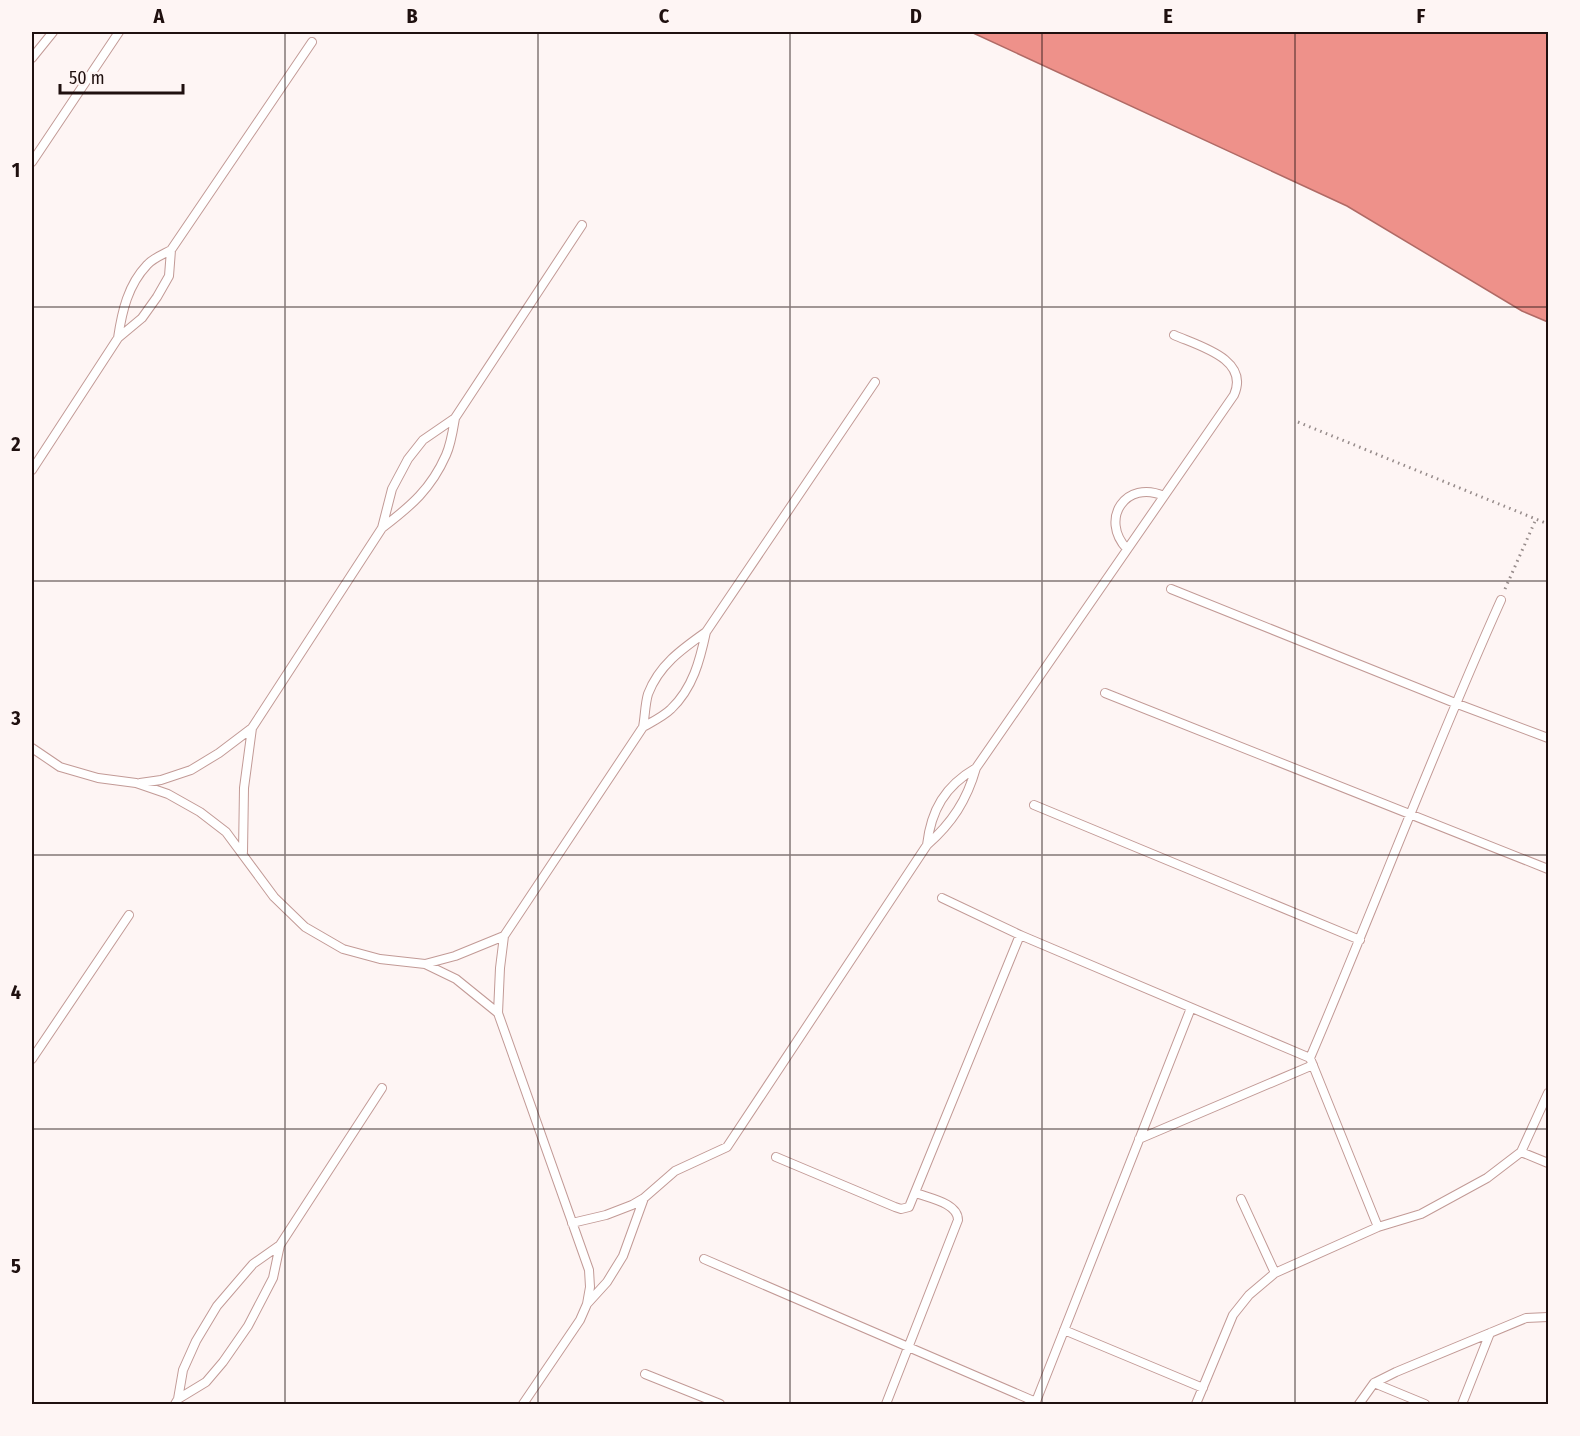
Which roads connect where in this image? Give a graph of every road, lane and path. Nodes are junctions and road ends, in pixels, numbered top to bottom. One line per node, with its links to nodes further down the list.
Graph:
1 (53, 32): 4 (lane)
2 (119, 32): 5 (lane)
3 (312, 42): 7 (lane)
4 (32, 58)
5 (32, 162)
6 (582, 225): 11 (lane)
7 (171, 250): 9 (lane); 9 (lane)
8 (1174, 335): 14 (lane)
9 (118, 338): 13 (lane)
10 (875, 382): 21 (lane)
11 (455, 418): 17 (lane); 17 (lane)
12 (1298, 422): 15 (path)
13 (32, 470)
14 (1164, 496): 18 (lane); 18 (lane)
15 (1536, 519): 16 (path); 20 (path)
16 (1548, 524)
17 (382, 528): 25 (lane)
18 (1127, 549): 28 (lane)
19 (1171, 589): 23 (lane)
20 (1501, 600): 23 (lane)
21 (706, 632): 24 (lane); 24 (lane)
22 (1105, 693): 31 (lane)
23 (1455, 703): 26 (lane); 31 (lane)
24 (643, 727): 38 (lane)
25 (252, 728): 29 (lane); 33 (lane)
26 (1548, 738)
27 (32, 748): 29 (lane)
28 (976, 768): 32 (lane); 32 (lane)
29 (136, 783): 33 (lane)
30 (1034, 805): 39 (lane)
31 (1410, 814): 34 (lane); 39 (lane)
32 (927, 845): 52 (lane)
33 (243, 852): 40 (lane)
34 (1548, 869)
35 (942, 898): 37 (lane)
36 (129, 915): 43 (lane)
37 (1020, 935): 41 (lane); 51 (lane)
38 (504, 936): 40 (lane); 42 (lane)
39 (1360, 940): 44 (lane)
40 (425, 964): 42 (lane)
41 (1191, 1008): 44 (lane); 47 (lane)
42 (498, 1013): 54 (lane)
43 (32, 1059)
44 (1311, 1061): 47 (lane); 55 (lane)
45 (382, 1088): 56 (lane)
46 (1548, 1093): 48 (lane)
47 (1139, 1139): 61 (lane)
48 (1521, 1152): 50 (lane); 55 (lane)
49 (776, 1157): 51 (lane)
50 (1548, 1163)
51 (916, 1193): 63 (lane)
52 (644, 1198): 54 (lane); 59 (lane)
53 (1241, 1199): 58 (lane)
54 (573, 1223): 59 (lane)
55 (1378, 1227): 58 (lane)
56 (280, 1245): 67 (lane); 67 (lane)
57 (704, 1259): 63 (lane)
58 (1275, 1273): 66 (lane)
59 (587, 1304): 69 (lane)
60 (1548, 1317): 62 (lane)
61 (1064, 1330): 66 (lane); 68 (lane)
62 (1490, 1333): 65 (lane); 75 (lane)
63 (909, 1348): 68 (lane); 71 (lane)
64 (645, 1374): 70 (lane)
65 (1374, 1383): 73 (lane); 74 (lane)
66 (1203, 1388): 72 (lane)
67 (176, 1402)
68 (1035, 1403)
69 (522, 1404)
70 (720, 1404)
71 (886, 1404)
72 (1196, 1404)
73 (1359, 1404)
74 (1425, 1404)
75 (1462, 1404)

